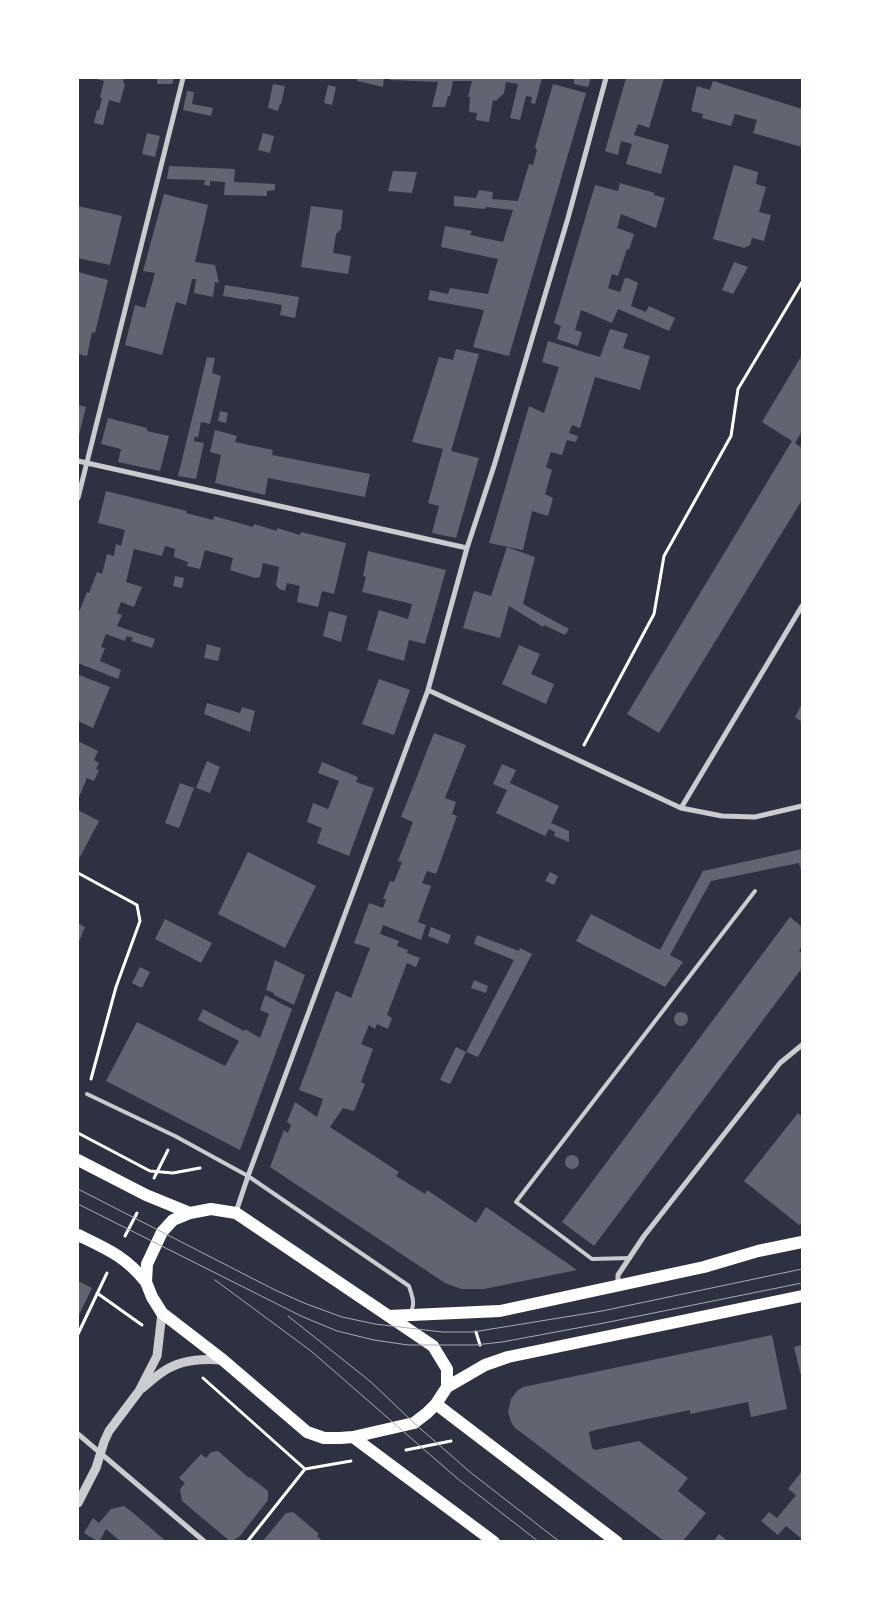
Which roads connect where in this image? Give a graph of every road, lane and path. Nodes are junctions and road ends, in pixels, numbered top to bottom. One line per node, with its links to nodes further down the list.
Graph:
1 (183, 78): 5 (street)
2 (606, 78): 7 (street)
3 (802, 282): 10 (path)
4 (78, 461): 5 (street)
5 (86, 463): 6 (street); 7 (street)
6 (78, 498)
7 (468, 548): 9 (street)
8 (802, 606): 12 (street)
9 (428, 690): 10 (street); 20 (street)
10 (576, 760): 12 (street)
11 (802, 806): 12 (street)
12 (681, 808)
13 (78, 874): 16 (path)
14 (755, 891): 25 (lane)
15 (802, 1045): 25 (street)
16 (87, 1094): 18 (lane)
17 (78, 1133): 18 (path)
18 (217, 1159): 20 (lane)
19 (78, 1160): 21 (main road)
20 (248, 1176): 22 (street); 31 (lane)
21 (190, 1213): 22 (main road); 26 (main road)
22 (236, 1213): 32 (main road)
23 (78, 1236): 26 (main road)
24 (802, 1242): 27 (main road)
25 (630, 1258): 27 (street)
26 (146, 1282): 30 (main road)
27 (618, 1286): 29 (main road)
28 (802, 1296): 34 (main road)
29 (472, 1312): 31 (main road); 34 (path)
30 (162, 1313): 33 (main road); 36 (street)
31 (409, 1315): 32 (main road)
32 (389, 1316): 35 (main road)
33 (223, 1360): 36 (street); 39 (main road)
34 (485, 1366): 35 (main road)
35 (447, 1387): 37 (main road)
36 (139, 1391): 40 (street)
37 (436, 1404): 39 (main road); 46 (main road)
38 (78, 1434): 40 (street)
39 (354, 1437): 45 (main road)
40 (100, 1453): 42 (street); 43 (street)
41 (305, 1469): 44 (path)
42 (78, 1503)
43 (206, 1542)
44 (246, 1542)
45 (494, 1542)
46 (617, 1542)

